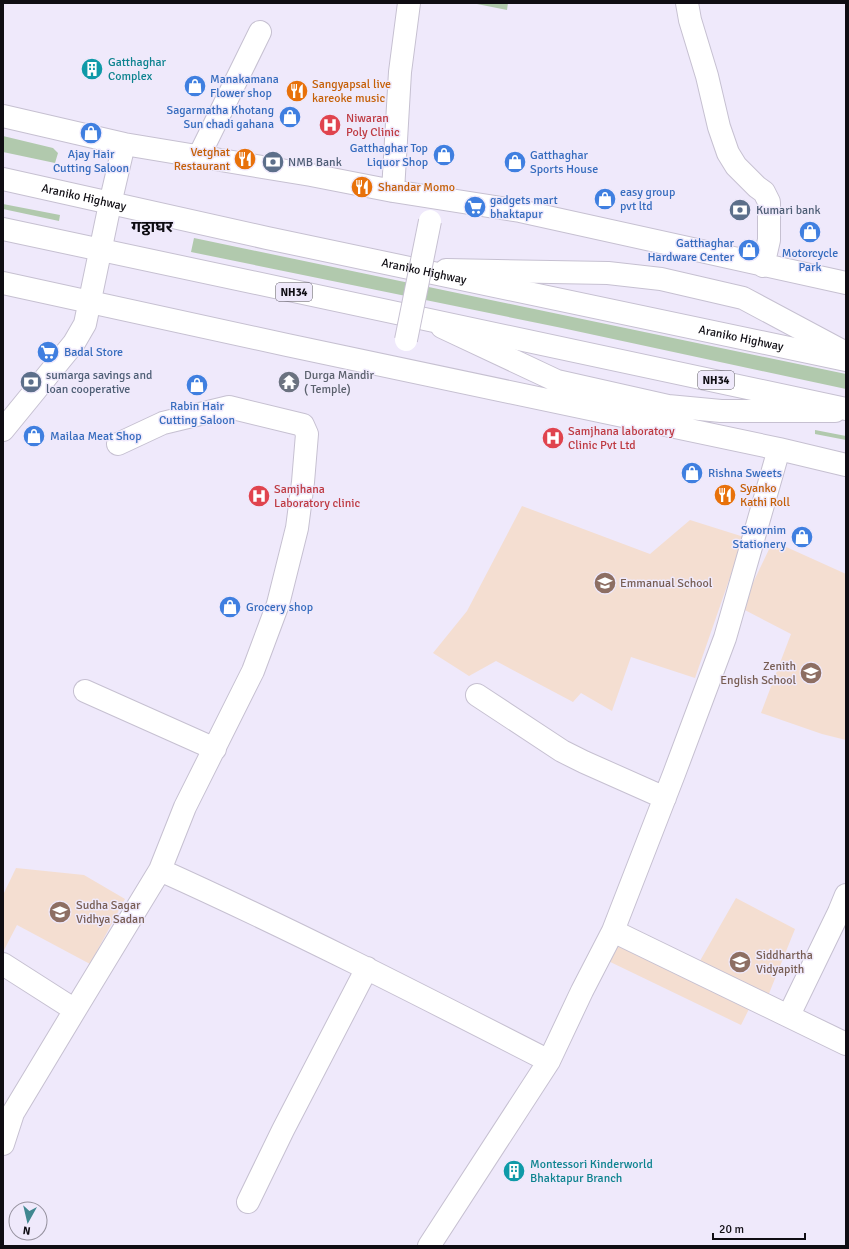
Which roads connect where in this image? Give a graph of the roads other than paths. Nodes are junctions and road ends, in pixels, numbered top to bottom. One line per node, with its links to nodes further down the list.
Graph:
1 (409, 3): 8 (main road)
2 (687, 3): 13 (main road)
3 (260, 32): 6 (main road)
4 (3, 116): 5 (main road)
5 (124, 144): 6 (main road); 9 (main road)
6 (199, 156): 8 (main road)
7 (3, 179): 9 (main road, Araniko Highway)
8 (393, 191): 13 (main road)
9 (110, 204): 12 (main road); 14 (main road, Araniko Highway)
10 (430, 221): 19 (main road, bridge)
11 (3, 229): 12 (main road, NH34)
12 (100, 251): 17 (main road); 18 (main road, NH34)
13 (763, 266): 16 (main road)
14 (417, 270): 20 (main road); 21 (main road, Araniko Highway)
15 (3, 283): 17 (main road)
16 (846, 283)
17 (90, 302): 23 (main road); 25 (main road)
18 (424, 319): 22 (main road, NH34); 22 (main road)
19 (406, 340)
20 (846, 353)
21 (846, 360)
22 (846, 410)
23 (3, 430)
24 (118, 444): 29 (main road)
25 (780, 449): 26 (main road); 30 (main road)
26 (842, 466)
27 (85, 691): 29 (main road)
28 (477, 695): 30 (main road)
29 (215, 749): 31 (main road)
30 (665, 798): 33 (main road)
31 (160, 870): 35 (main road); 36 (main road)
32 (846, 895): 37 (main road)
33 (613, 931): 37 (main road); 39 (main road)
34 (3, 964): 36 (main road)
35 (367, 968): 39 (main road); 41 (main road)
36 (75, 1010): 40 (main road)
37 (789, 1016): 38 (main road)
38 (846, 1044)
39 (549, 1061): 42 (main road)
40 (3, 1144)
41 (248, 1202)
42 (429, 1246)

